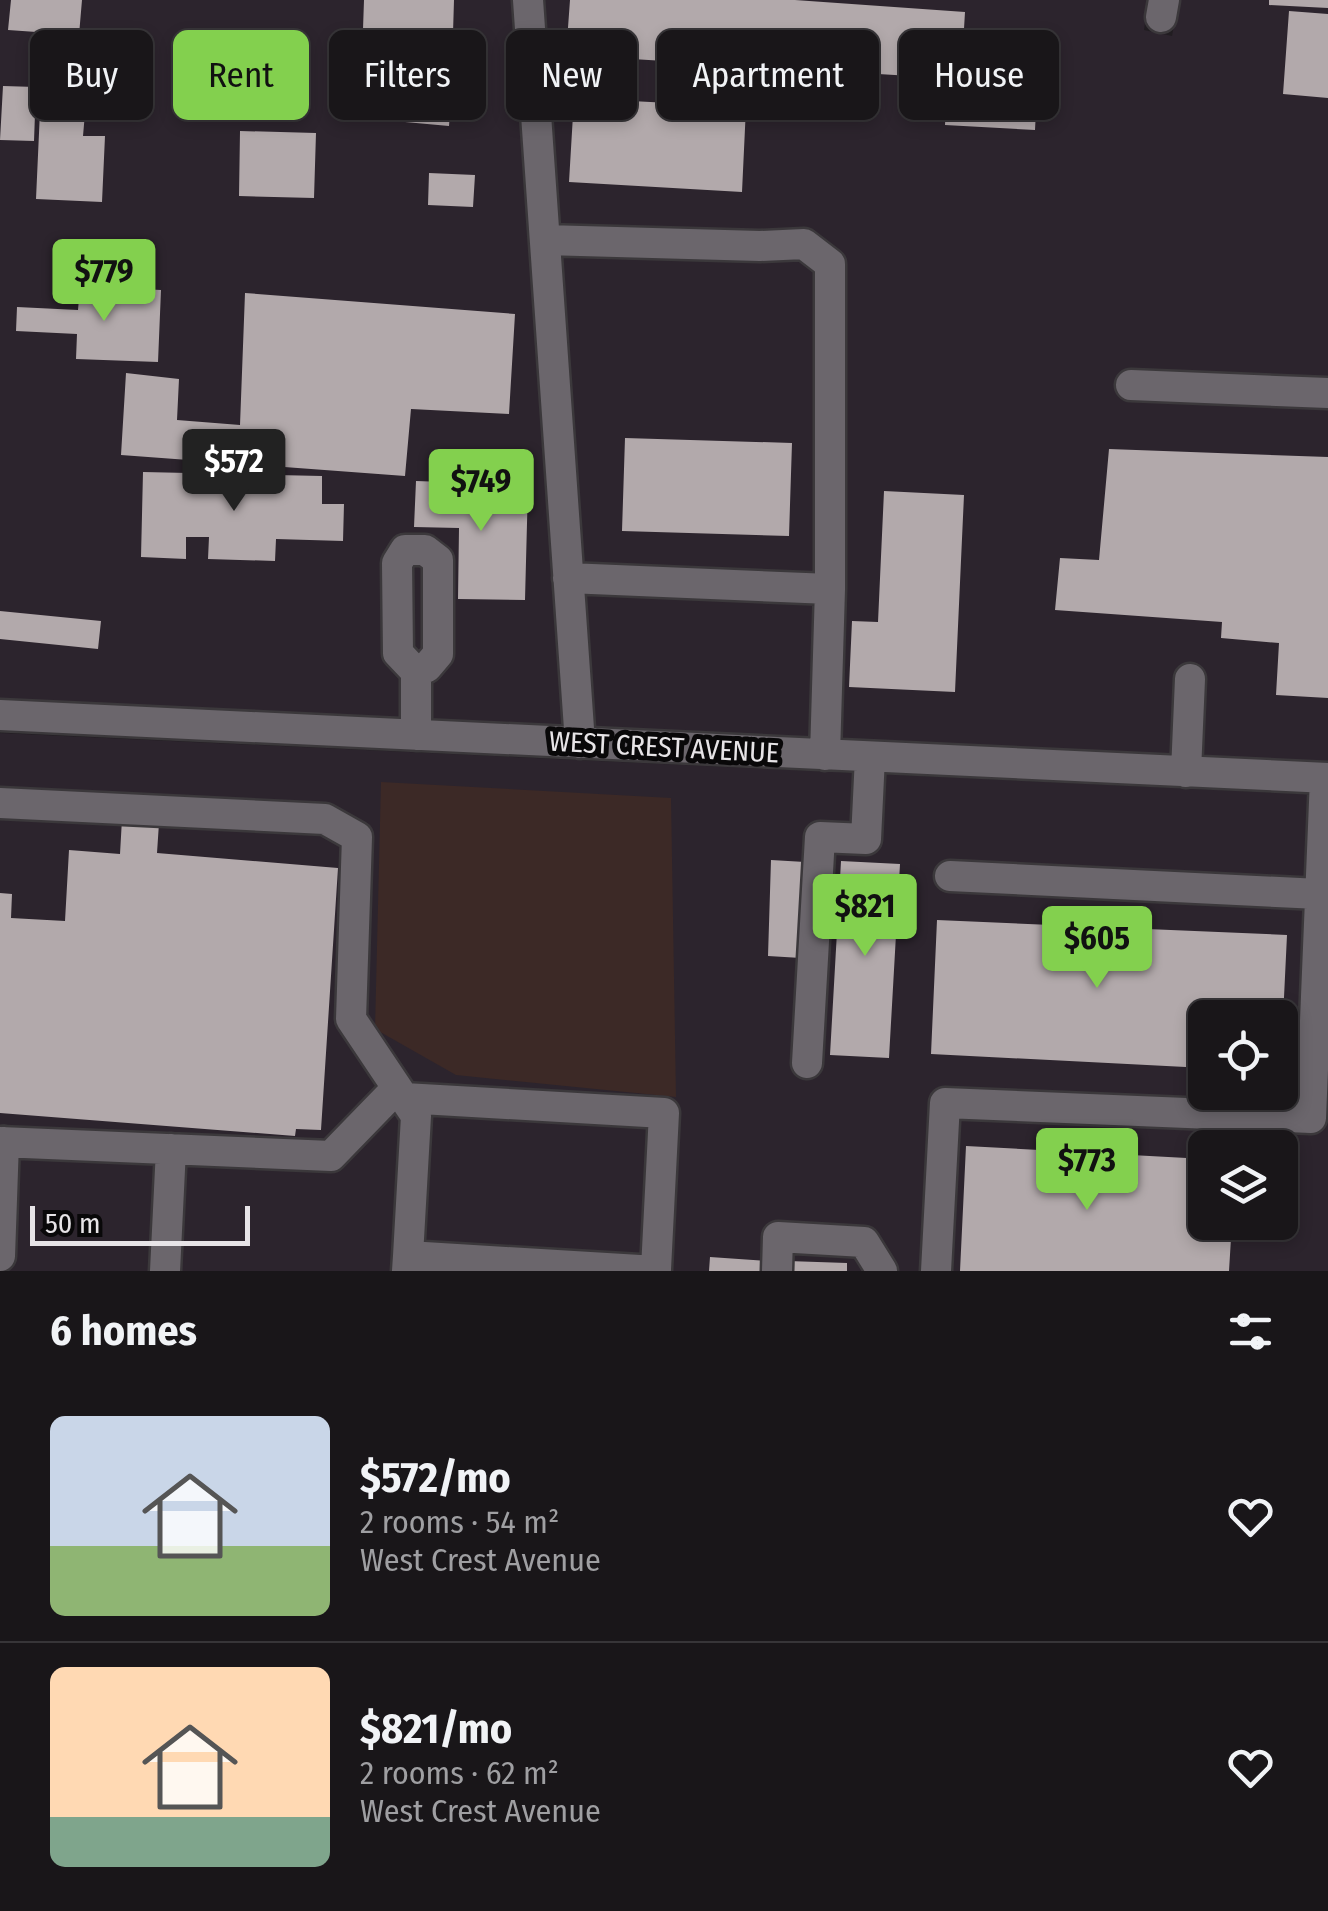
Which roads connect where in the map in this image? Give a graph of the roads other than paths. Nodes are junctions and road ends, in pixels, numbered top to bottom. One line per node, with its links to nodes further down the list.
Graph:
1 (528, 0): 2 (street)
2 (545, 240): 5 (street); 6 (street)
3 (1131, 385): 4 (street)
4 (1328, 393)
5 (568, 578): 6 (street); 11 (street)
6 (830, 589): 12 (street)
7 (416, 672): 10 (street)
8 (1190, 679): 14 (street)
9 (0, 716): 10 (street, WEST CREST AVENUE)
10 (416, 736): 11 (street, WEST CREST AVENUE)
11 (580, 743): 12 (street, WEST CREST AVENUE)
12 (825, 754): 13 (street, WEST CREST AVENUE)
13 (870, 757): 14 (street, WEST CREST AVENUE); 20 (street)
14 (1186, 772): 15 (street, WEST CREST AVENUE)
15 (1327, 778): 18 (street)
16 (0, 802): 21 (street)
17 (950, 876): 18 (street)
18 (1320, 894): 19 (street)
19 (1322, 988): 30 (street)
20 (806, 1062)
21 (401, 1093): 23 (street); 25 (street); 26 (street)
22 (2, 1142): 23 (street); 24 (street)
23 (171, 1149): 27 (street)
24 (0, 1256)
25 (408, 1263): 26 (street)
26 (656, 1270)
27 (166, 1271)
28 (776, 1271): 29 (street)
29 (882, 1271)
30 (936, 1271)

